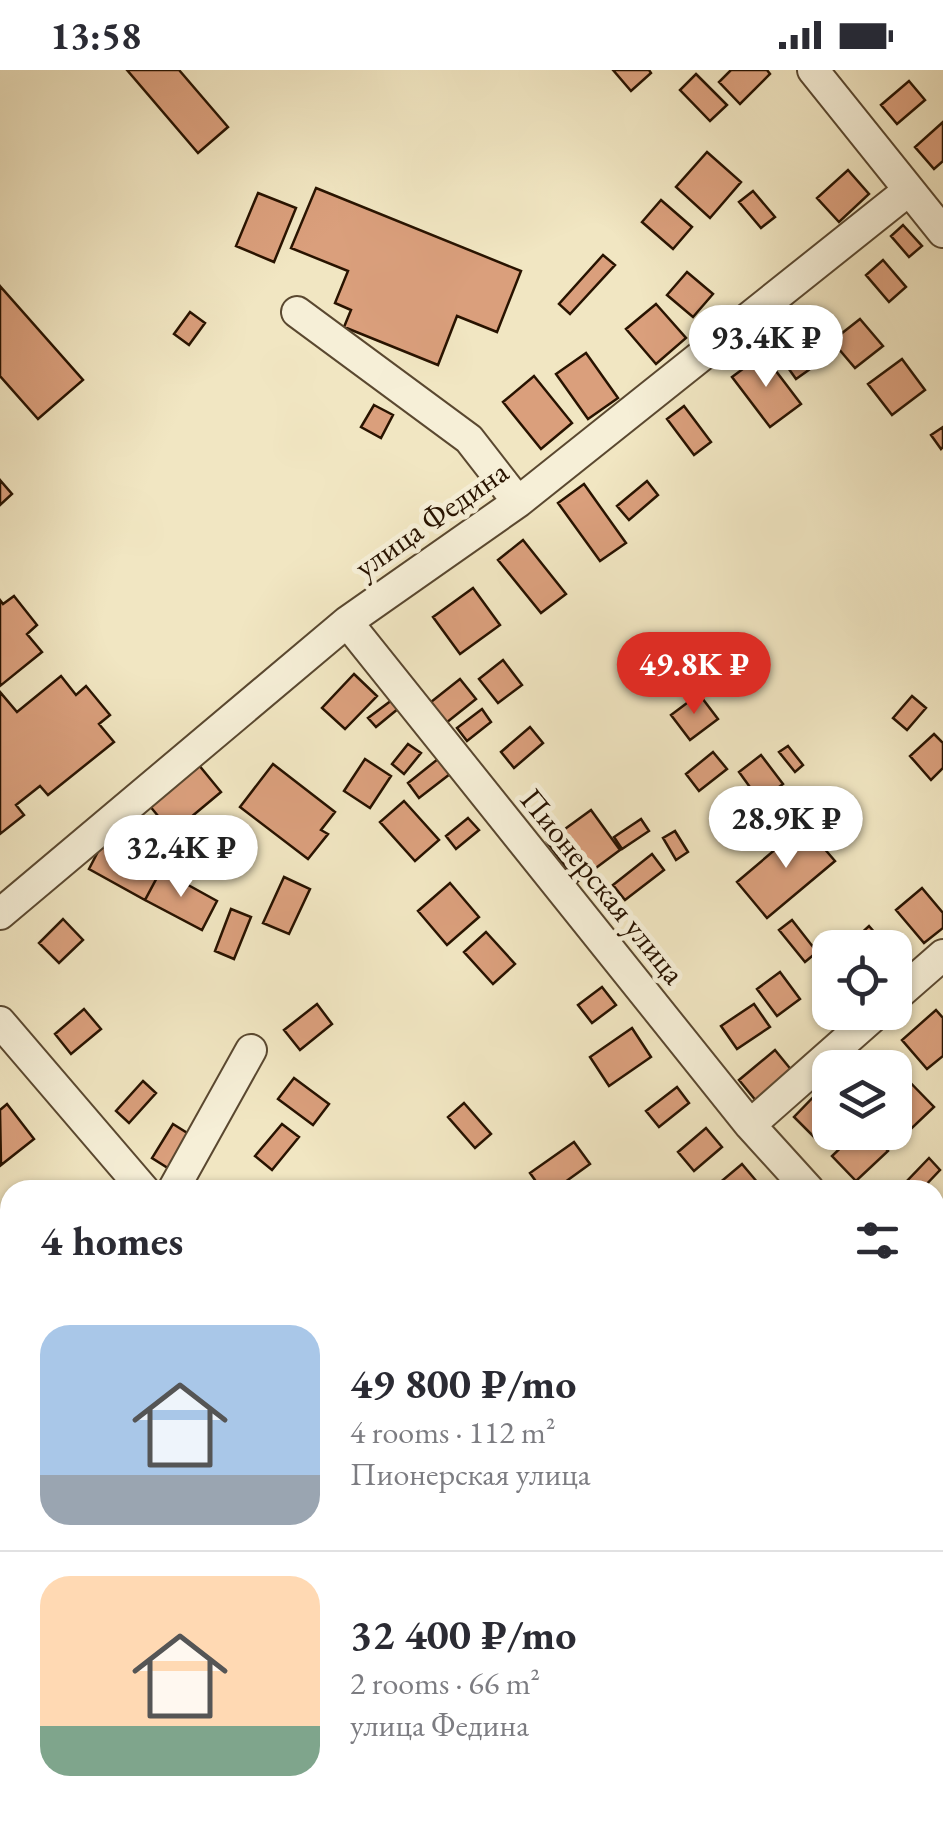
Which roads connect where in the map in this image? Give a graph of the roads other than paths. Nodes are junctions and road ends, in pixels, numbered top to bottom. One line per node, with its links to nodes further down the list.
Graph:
1 (813, 70): 2 (street)
2 (909, 190): 3 (street); 5 (street, улица Федина)
3 (943, 232)
4 (297, 312): 5 (street)
5 (518, 502): 6 (street, улица Федина)
6 (347, 622): 7 (street, улица Федина); 13 (street, Пионерская улица)
7 (0, 914)
8 (943, 955): 9 (street)
9 (912, 983)
10 (0, 1022): 14 (street)
11 (858, 1030): 13 (street)
12 (251, 1050): 15 (street)
13 (750, 1125): 16 (street, Пионерская улица)
14 (135, 1180)
15 (179, 1180)
16 (800, 1180)

